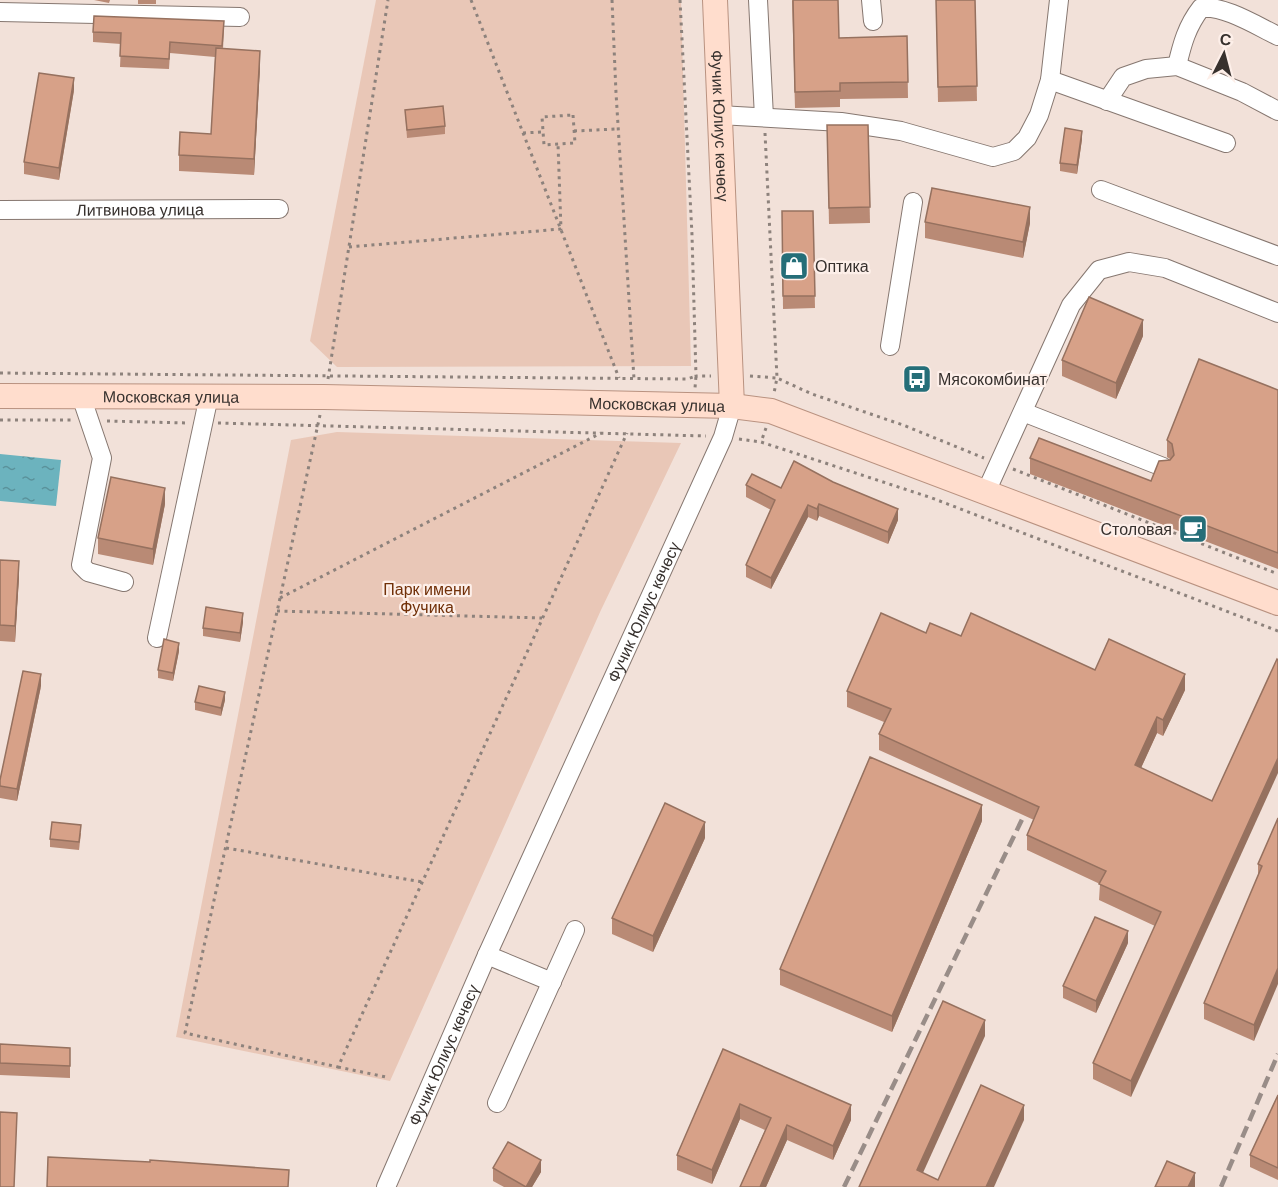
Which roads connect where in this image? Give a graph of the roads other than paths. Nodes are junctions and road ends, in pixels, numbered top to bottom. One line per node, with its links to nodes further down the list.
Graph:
1 (715, 0): 13 (main road, Фучик Юлиус көчөсү)
2 (758, 0): 14 (street)
3 (871, 0): 7 (street)
4 (1059, 0): 10 (street)
5 (0, 12): 6 (street)
6 (240, 17)
7 (873, 21)
8 (1278, 36): 9 (street)
9 (1177, 66): 11 (street); 12 (street)
10 (1050, 80): 11 (street); 14 (street)
11 (1107, 101): 15 (street)
12 (1278, 111)
13 (719, 115): 14 (street); 26 (main road, Фучик Юлиус көчөсү)
14 (764, 117)
15 (1226, 143)
16 (1101, 190): 20 (street)
17 (913, 202): 22 (street)
18 (279, 209): 19 (street, Литвинова улица)
19 (0, 210)
20 (1278, 256)
21 (1278, 313): 27 (street)
22 (890, 346)
23 (0, 396): 24 (main road, Московская улица)
24 (81, 396): 25 (main road, Московская улица); 30 (street)
25 (209, 396): 26 (main road, Московская улица); 32 (street)
26 (732, 406): 29 (main road, Московская улица); 34 (street, Фучик Юлиус көчөсү)
27 (1023, 412): 28 (street); 29 (street)
28 (1163, 467)
29 (986, 492): 31 (main road, Московская улица)
30 (124, 582)
31 (1278, 603)
32 (157, 638)
33 (575, 930): 35 (street)
34 (487, 955): 35 (street); 37 (street, Фучик Юлиус көчөсү)
35 (552, 982): 36 (street)
36 (497, 1103)
37 (386, 1187)

